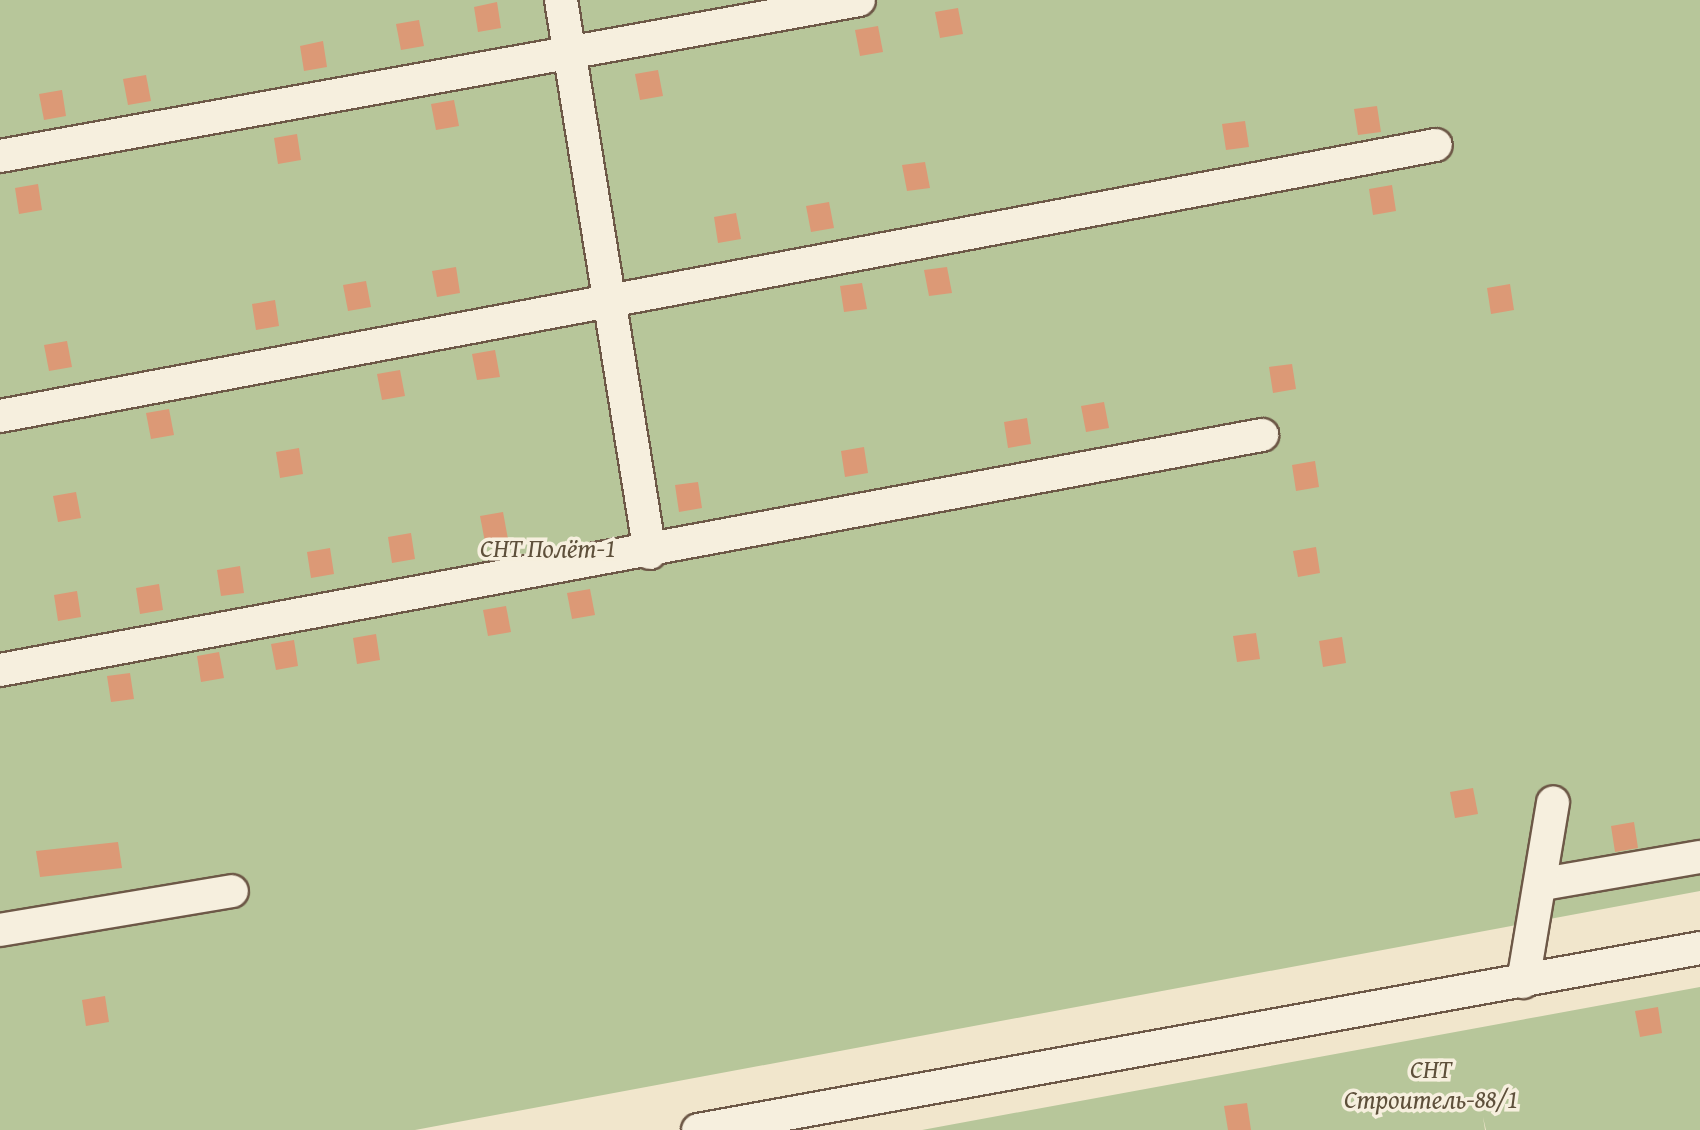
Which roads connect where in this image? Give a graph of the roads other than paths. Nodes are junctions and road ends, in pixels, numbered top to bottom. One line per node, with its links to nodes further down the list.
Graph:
1 (561, 0): 3 (street)
2 (859, 0): 3 (street)
3 (569, 51): 5 (street); 6 (street)
4 (1436, 145): 6 (street)
5 (0, 156)
6 (610, 299): 7 (street); 9 (street)
7 (0, 416)
8 (1262, 435): 9 (street)
9 (650, 553): 10 (street)
10 (0, 670)
11 (1553, 802): 13 (street)
12 (1700, 857): 13 (street)
13 (1543, 884): 17 (street)
14 (232, 891): 15 (street)
15 (0, 930)
16 (1700, 948): 17 (street)
17 (1523, 982): 18 (street)
18 (698, 1130)

